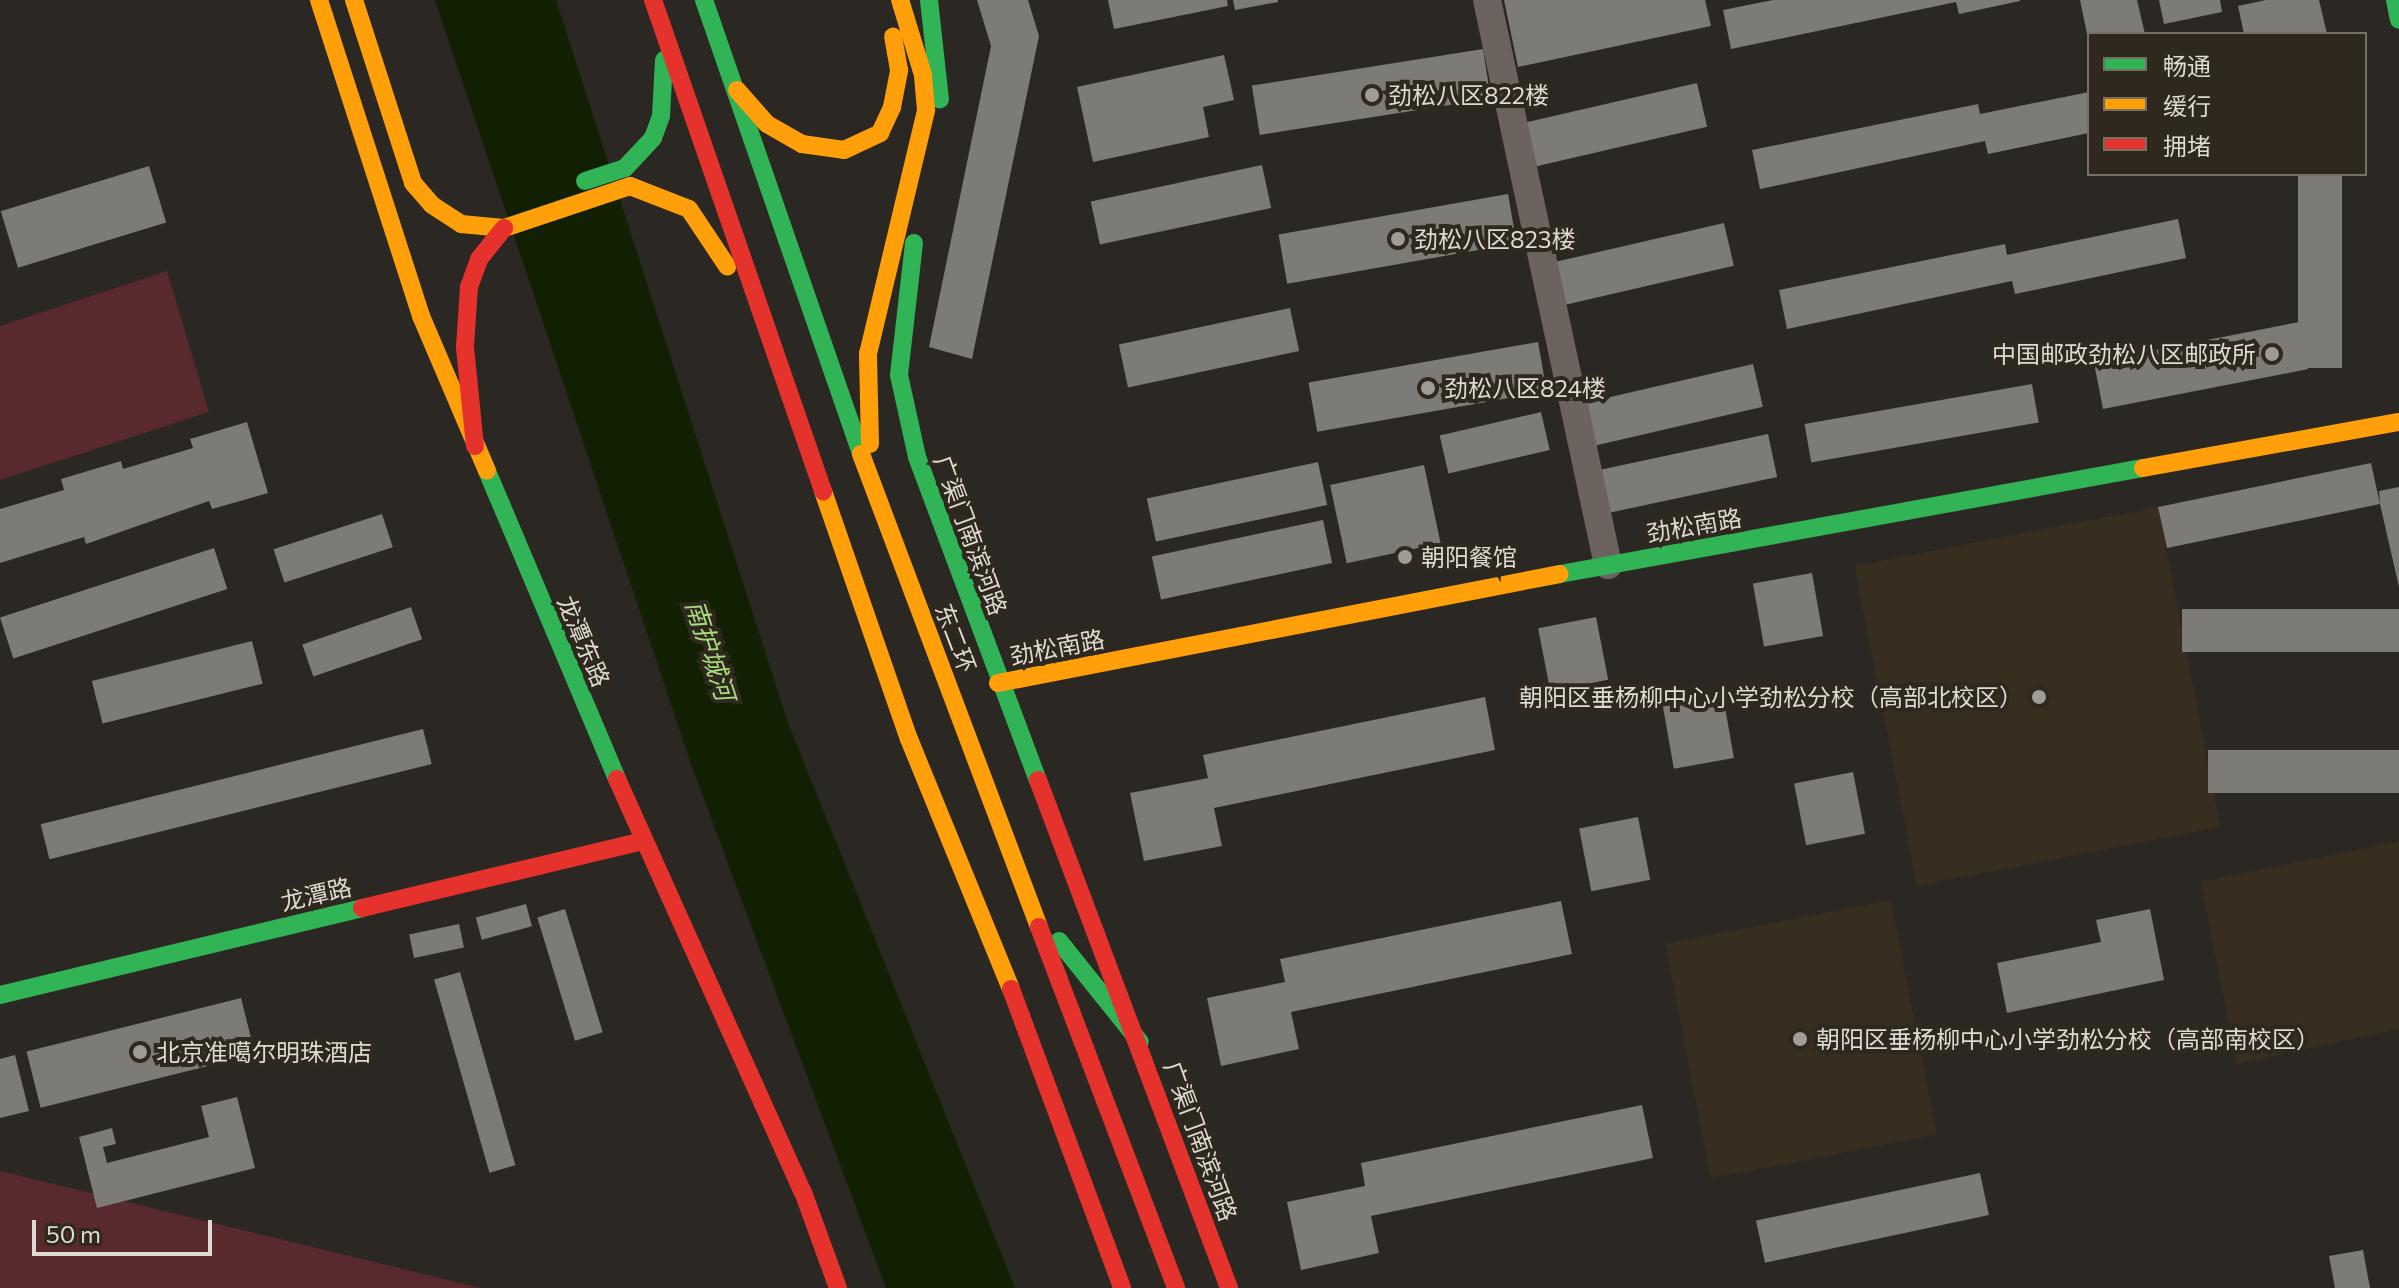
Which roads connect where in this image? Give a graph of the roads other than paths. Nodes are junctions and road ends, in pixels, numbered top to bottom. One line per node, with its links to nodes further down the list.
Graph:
1 (319, 0): 20 (main road, 龙潭东路)
2 (354, 0): 17 (main road)
3 (369, 0): 14 (main road)
4 (653, 0): 12 (main road)
5 (704, 0): 13 (main road, 东二环)
6 (883, 0): 13 (main road)
7 (900, 0): 21 (main road)
8 (929, 0): 23 (main road, 广渠门南滨河路)
9 (1487, 0): 22 (street)
10 (2395, 0): 11 (main road)
11 (2399, 20)
12 (663, 34): 15 (main road); 18 (main road)
13 (728, 81): 21 (main road, 东二环)
14 (428, 165)
15 (628, 177): 16 (main road); 17 (main road); 18 (main road)
16 (499, 206)
17 (504, 228): 20 (main road)
18 (757, 302): 29 (main road)
19 (2399, 422): 22 (main road, 劲松南路)
20 (475, 446): 24 (main road, 龙潭东路)
21 (872, 486): 25 (main road, 东二环)
22 (1608, 565): 23 (main road, 劲松南路)
23 (998, 683): 27 (main road, 广渠门南滨河路)
24 (643, 841): 26 (main road, 龙潭路); 28 (main road, 龙潭东路)
25 (1036, 914): 27 (main road); 30 (main road, 东二环)
26 (0, 995)
27 (1140, 1042): 31 (main road, 广渠门南滨河路)
28 (838, 1288)
29 (1122, 1288)
30 (1176, 1288)
31 (1229, 1288)

